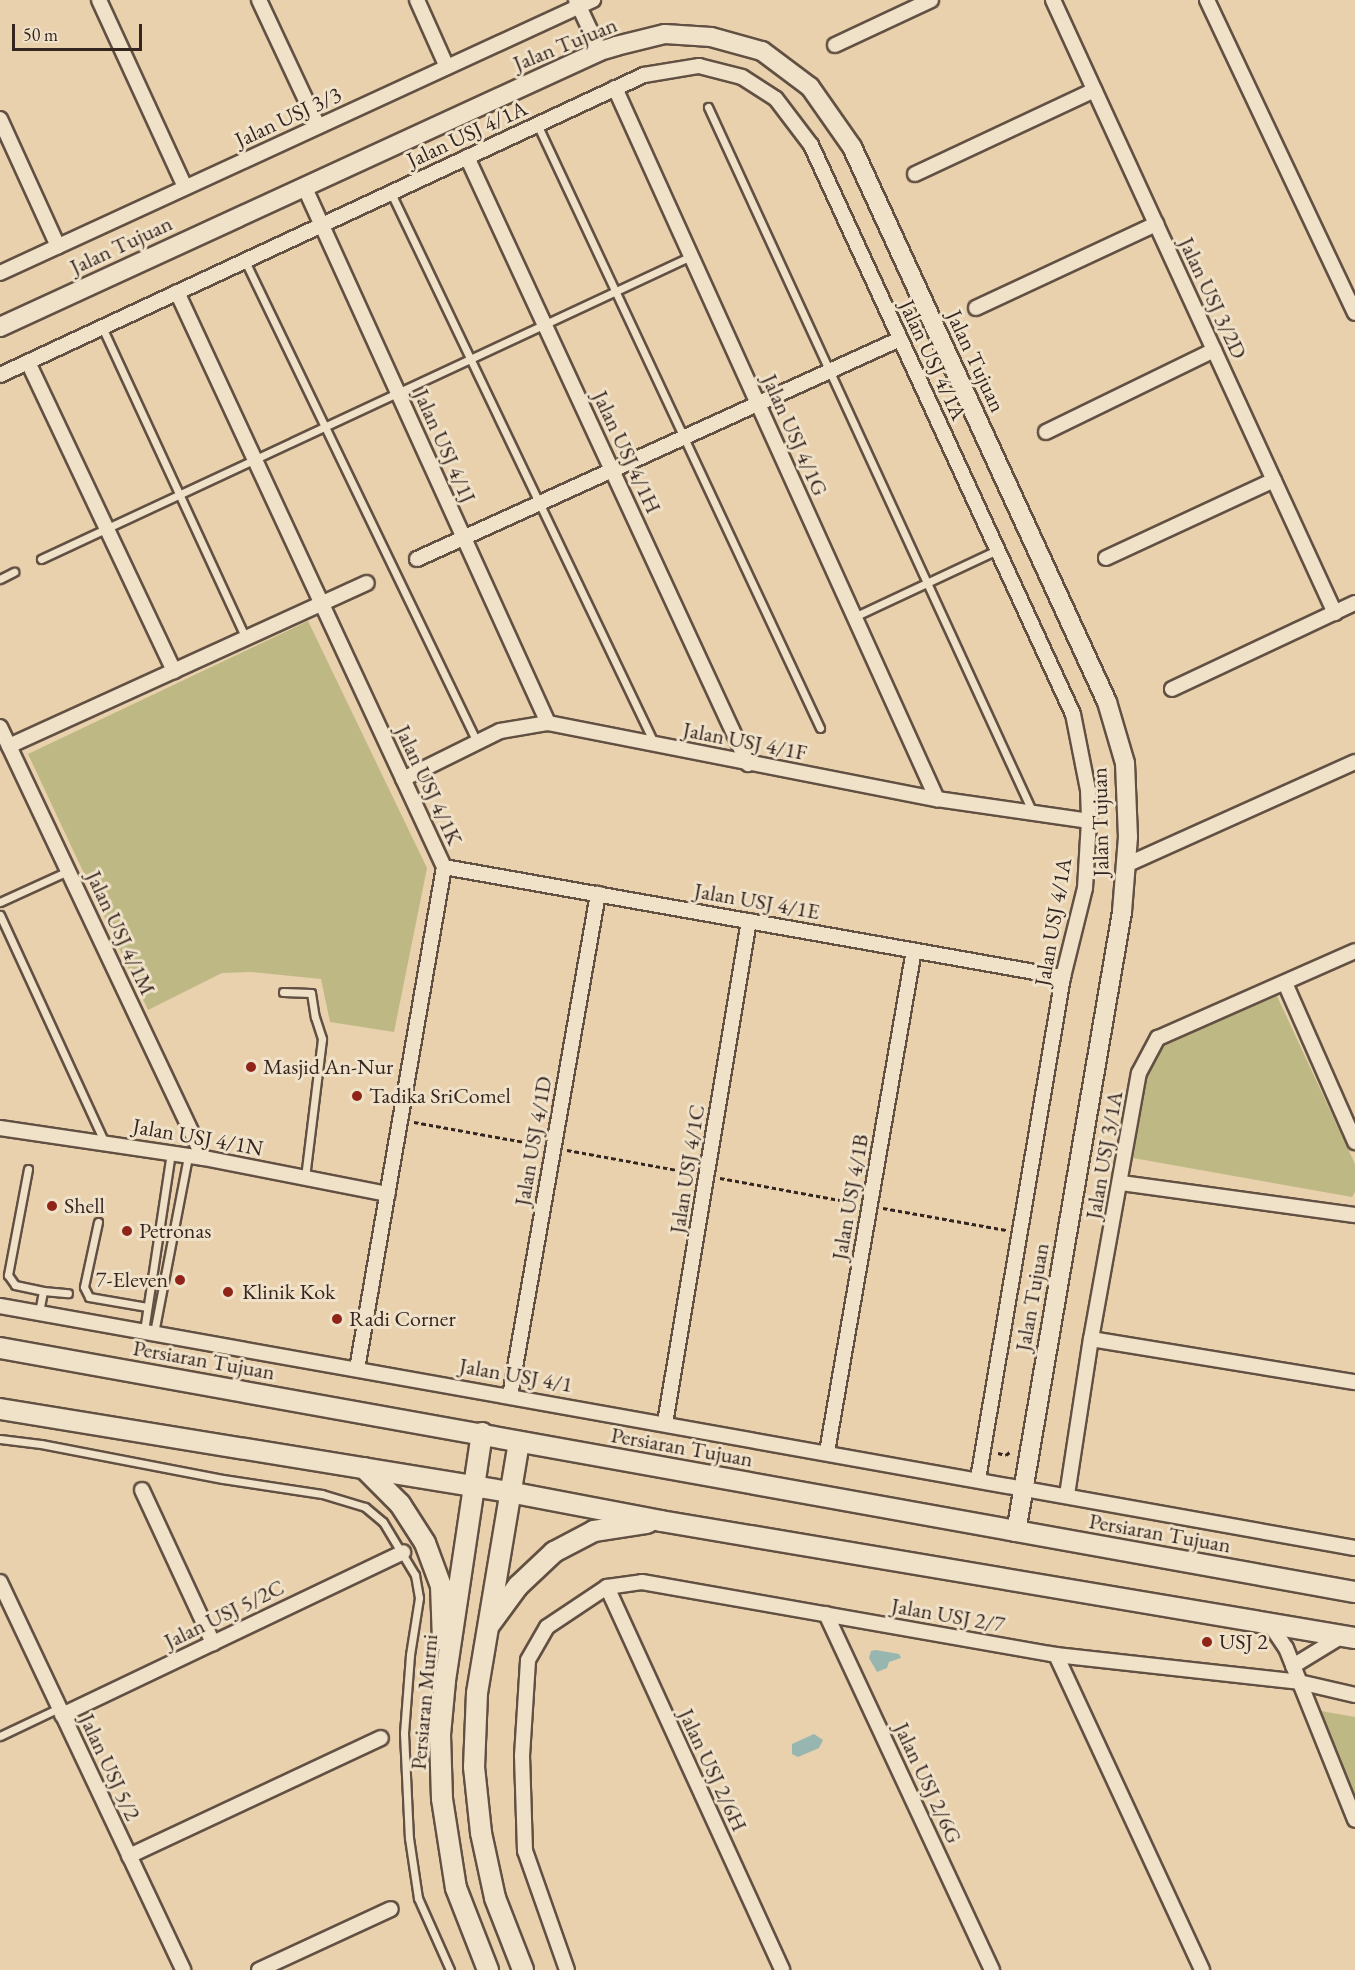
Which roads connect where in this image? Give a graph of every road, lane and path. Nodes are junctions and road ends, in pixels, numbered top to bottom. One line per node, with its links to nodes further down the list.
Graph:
1 (99, 0): 21 (street)
2 (260, 0): 17 (street)
3 (417, 0): 11 (street)
4 (593, 0): 8 (street, Jalan USJ 3/3)
5 (931, 0): 9 (street)
6 (1053, 0): 13 (street, Jalan USJ 3/2D)
7 (1207, 0): 32 (street)
8 (577, 3): 10 (street); 11 (street, Jalan USJ 3/3)
9 (835, 45)
10 (600, 51): 20 (street, Jalan Tujuan); 81 (street, Jalan Tujuan)
11 (447, 67): 17 (street, Jalan USJ 3/3)
12 (615, 88): 16 (street, Jalan USJ 4/1A); 26 (street, Jalan USJ 4/1G); 36 (street, Jalan USJ 4/1A)
13 (1094, 90): 19 (street); 23 (street, Jalan USJ 3/2D)
14 (708, 107): 40 (lane)
15 (0, 119): 25 (street)
16 (537, 124): 18 (street, Jalan USJ 4/1A); 29 (lane)
17 (318, 126): 21 (street, Jalan USJ 3/3)
18 (467, 157): 22 (street, Jalan USJ 4/1A); 33 (street, Jalan USJ 4/1H)
19 (915, 174)
20 (304, 186): 24 (street, Jalan USJ 4/1J); 34 (street, Jalan Tujuan)
21 (185, 187): 25 (street, Jalan USJ 3/3)
22 (391, 193): 24 (street, Jalan USJ 4/1A); 38 (lane)
23 (1156, 224): 31 (street); 37 (street, Jalan USJ 3/2D)
24 (322, 225): 27 (street, Jalan USJ 4/1A); 42 (street, Jalan USJ 4/1J)
25 (58, 246): 28 (street, Jalan USJ 3/3)
26 (691, 256): 29 (lane); 43 (street, Jalan USJ 4/1G)
27 (245, 261): 30 (street, Jalan USJ 4/1A); 44 (lane)
28 (0, 273)
29 (615, 291): 33 (lane); 46 (lane)
30 (177, 292): 35 (street, Jalan USJ 4/1A); 47 (street, Jalan USJ 4/1K)
31 (976, 308)
32 (1355, 313)
33 (545, 324): 38 (lane); 48 (street, Jalan USJ 4/1H)
34 (0, 327)
35 (102, 327): 39 (street, Jalan USJ 4/1A); 50 (lane)
36 (900, 339): 40 (street); 54 (street, Jalan USJ 4/1A)
37 (1214, 350): 45 (street); 49 (street, Jalan USJ 3/2D)
38 (470, 359): 42 (lane); 51 (lane)
39 (28, 362): 41 (street, Jalan USJ 4/1A); 52 (street)
40 (830, 371): 43 (street); 61 (lane)
41 (0, 375)
42 (398, 393): 44 (lane); 53 (street, Jalan USJ 4/1J)
43 (758, 404): 46 (street); 65 (street, Jalan USJ 4/1G)
44 (325, 427): 47 (lane); 72 (lane)
45 (1046, 432)
46 (684, 438): 48 (street); 71 (lane)
47 (255, 459): 50 (lane); 62 (street, Jalan USJ 4/1K)
48 (612, 470): 51 (street); 75 (street, Jalan USJ 4/1H)
49 (1274, 480): 55 (street); 64 (street, Jalan USJ 3/2D)
50 (180, 494): 52 (lane); 66 (lane)
51 (540, 504): 53 (street); 73 (lane)
52 (107, 528): 56 (lane); 67 (street)
53 (464, 538): 57 (street); 69 (street, Jalan USJ 4/1J)
54 (998, 550): 61 (lane); 80 (street, Jalan USJ 4/1A)
55 (1106, 558)
56 (41, 559)
57 (417, 559)
58 (14, 572): 59 (lane)
59 (0, 579)
60 (367, 583): 62 (street)
61 (927, 583): 65 (lane); 79 (lane)
62 (322, 603): 66 (street); 77 (street, Jalan USJ 4/1K)
63 (1355, 603): 64 (street)
64 (1335, 613): 68 (street)
65 (854, 617): 78 (street, Jalan USJ 4/1G)
66 (246, 638): 67 (street)
67 (174, 671): 74 (street)
68 (1172, 688)
69 (548, 723): 72 (street, Jalan USJ 4/1F); 73 (street, Jalan USJ 4/1F)
70 (0, 727): 74 (street, Jalan USJ 4/1M)
71 (820, 728)
72 (477, 743): 77 (street, Jalan USJ 4/1F)
73 (655, 745): 75 (street, Jalan USJ 4/1F)
74 (9, 746): 83 (street, Jalan USJ 4/1M)
75 (748, 764): 78 (street, Jalan USJ 4/1F)
76 (1354, 766): 81 (street)
77 (403, 779): 82 (street, Jalan USJ 4/1K)
78 (937, 799): 79 (street, Jalan USJ 4/1F)
79 (1033, 813): 80 (street, Jalan USJ 4/1F)
80 (1089, 821): 90 (street, Jalan USJ 4/1A)
81 (1126, 865): 127 (street, Jalan Tujuan)
82 (444, 867): 84 (street, Jalan USJ 4/1E); 102 (street, Jalan USJ 4/1K)
83 (68, 871): 85 (lane); 98 (street, Jalan USJ 4/1M)
84 (598, 894): 87 (street, Jalan USJ 4/1E); 115 (street, Jalan USJ 4/1D)
85 (0, 902)
86 (0, 915): 95 (lane)
87 (749, 921): 88 (street, Jalan USJ 4/1E); 117 (street, Jalan USJ 4/1C)
88 (914, 950): 90 (street, Jalan USJ 4/1E); 123 (street, Jalan USJ 4/1B)
89 (1355, 951): 91 (street, Jalan USJ 3/1A)
90 (1063, 977): 122 (street, Jalan USJ 4/1A)
91 (1285, 982): 94 (street); 101 (street, Jalan USJ 3/1A)
92 (283, 992): 100 (lane)
93 (0, 1128): 95 (street, Jalan USJ 4/1N)
94 (1355, 1142)
95 (105, 1143): 96 (street, Jalan USJ 4/1N)
96 (171, 1153): 97 (street, Jalan USJ 4/1N); 108 (lane)
97 (188, 1157): 98 (street, Jalan USJ 4/1N); 110 (lane)
98 (204, 1158): 100 (street, Jalan USJ 4/1N)
99 (28, 1168): 105 (lane)
100 (305, 1177): 102 (street, Jalan USJ 4/1N)
101 (1121, 1183): 103 (street); 111 (street, Jalan USJ 3/1A)
102 (387, 1194): 113 (street, Jalan USJ 4/1K)
103 (1355, 1215)
104 (98, 1222): 108 (lane)
105 (43, 1291): 106 (lane); 109 (lane)
106 (68, 1293)
107 (0, 1306): 109 (street, Jalan USJ 4/1)
108 (147, 1307): 110 (lane)
109 (39, 1312): 110 (street, Jalan USJ 4/1)
110 (149, 1332): 113 (street, Jalan USJ 4/1)
111 (1090, 1339): 114 (street); 130 (street, Jalan USJ 3/1A)
112 (0, 1348): 118 (main road, Persiaran Tujuan)
113 (357, 1369): 115 (street, Jalan USJ 4/1)
114 (1355, 1382)
115 (510, 1396): 117 (street, Jalan USJ 4/1)
116 (0, 1409): 124 (main road)
117 (665, 1423): 123 (street, Jalan USJ 4/1)
118 (482, 1433): 120 (main road, Persiaran Tujuan); 126 (main road, Persiaran Murni)
119 (0, 1439): 134 (lane)
120 (519, 1442): 129 (main road); 132 (main road, Persiaran Tujuan)
121 (1016, 1448): 122 (path)
122 (983, 1450): 125 (street, Jalan USJ 4/1A)
123 (827, 1452): 125 (street, Jalan USJ 4/1)
124 (364, 1468): 126 (main road); 145 (main road)
125 (978, 1479): 127 (street, Jalan USJ 4/1)
126 (475, 1487): 129 (main road); 145 (main road, Persiaran Murni)
127 (1024, 1487): 130 (street, Jalan USJ 4/1); 132 (street, Jalan Tujuan)
128 (142, 1490): 142 (street)
129 (509, 1492): 131 (main road); 140 (main road)
130 (1067, 1495): 133 (street, Jalan USJ 4/1)
131 (661, 1521): 139 (main road); 140 (main road)
132 (1016, 1532): 137 (main road, Persiaran Tujuan)
133 (1355, 1548)
134 (403, 1552): 142 (street, Jalan USJ 5/2C); 156 (lane)
135 (0, 1582): 148 (street, Jalan USJ 5/2)
136 (607, 1587): 138 (street, Jalan USJ 2/7); 159 (street, Jalan USJ 2/7); 160 (street, Jalan USJ 2/6H)
137 (1355, 1592)
138 (826, 1614): 143 (street, Jalan USJ 2/7); 161 (street, Jalan USJ 2/6G)
139 (1269, 1623): 141 (main road); 144 (street)
140 (486, 1629): 158 (main road)
141 (1349, 1637): 144 (street)
142 (213, 1643): 148 (street, Jalan USJ 5/2C)
143 (1056, 1655): 146 (street, Jalan USJ 2/7); 162 (street)
144 (1293, 1666): 146 (street)
145 (445, 1681): 157 (main road, Persiaran Murni)
146 (1299, 1682): 147 (street, Jalan USJ 2/7); 151 (street)
147 (1355, 1695)
148 (61, 1711): 149 (lane); 152 (street, Jalan USJ 5/2)
149 (0, 1736)
150 (381, 1738): 152 (street)
151 (1355, 1820)
152 (129, 1856): 154 (street, Jalan USJ 5/2)
153 (391, 1909): 155 (street)
154 (183, 1970)
155 (259, 1970)
156 (450, 1970)
157 (488, 1970)
158 (523, 1970)
159 (567, 1970)
160 (782, 1970)
161 (992, 1970)
162 (1202, 1970)

